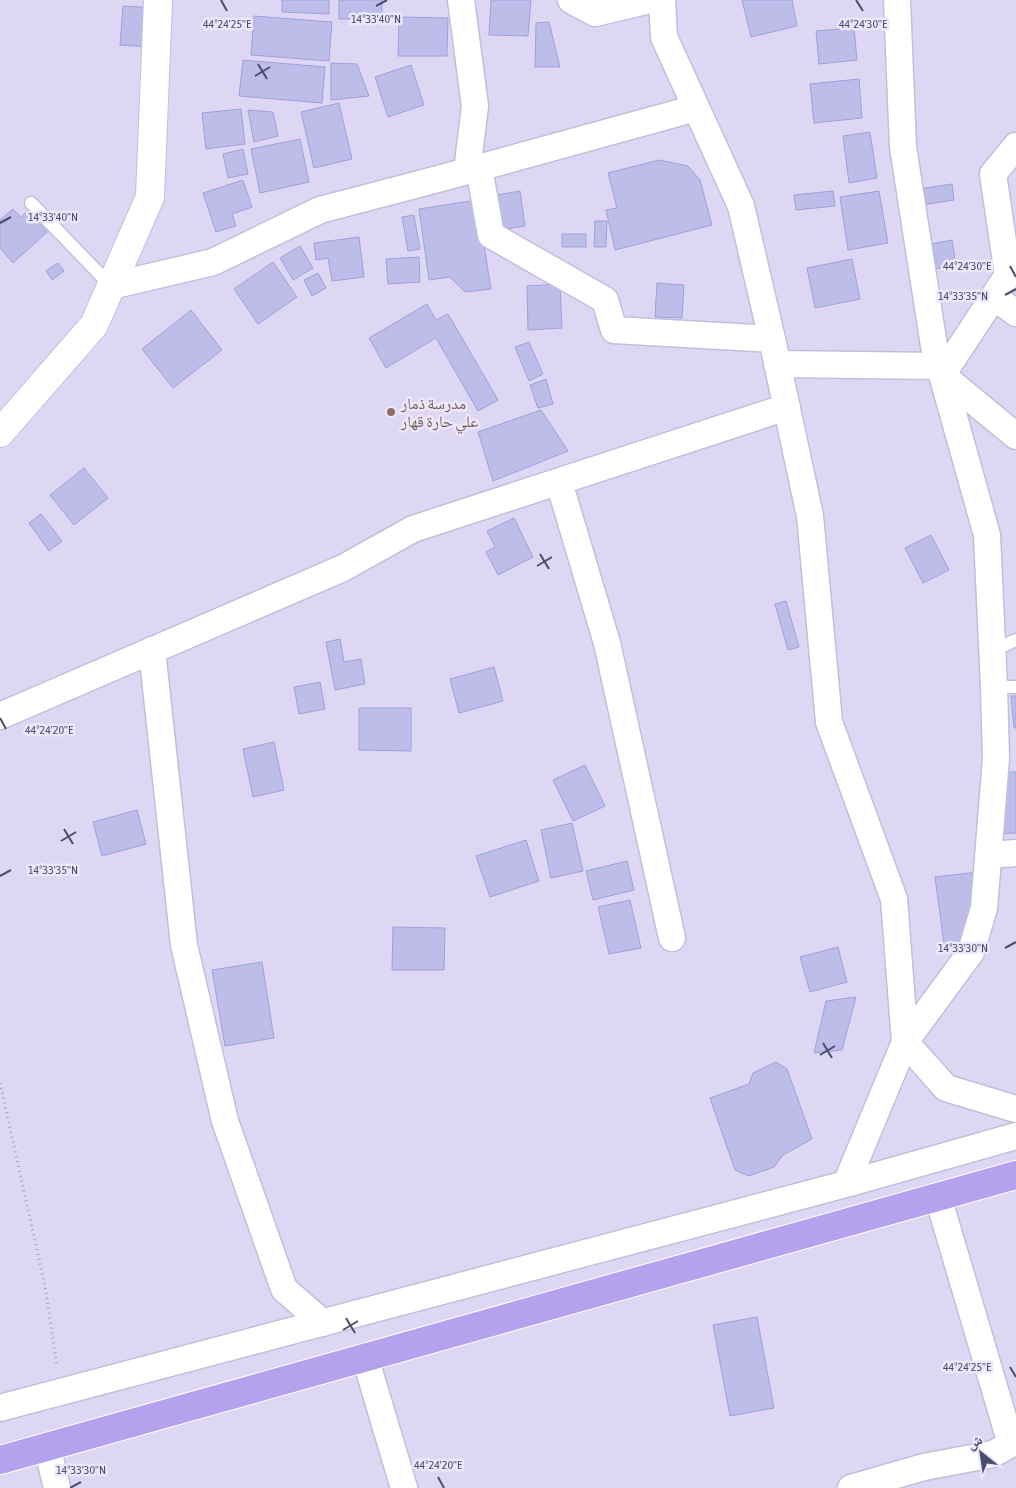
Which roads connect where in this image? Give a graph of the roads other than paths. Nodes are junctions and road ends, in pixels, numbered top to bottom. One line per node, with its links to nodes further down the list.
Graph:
1 (158, 0): 11 (street)
2 (461, 0): 9 (street)
3 (571, 0): 4 (street)
4 (650, 0)
5 (662, 0): 7 (street)
6 (897, 0): 15 (street)
7 (696, 108): 9 (street); 14 (street)
8 (1016, 146): 12 (street)
9 (473, 169): 11 (street); 14 (street)
10 (31, 203): 11 (lane)
11 (111, 286): 17 (street)
12 (994, 297): 13 (street); 15 (street)
13 (1016, 313)
14 (775, 352): 15 (street); 16 (street)
15 (941, 370): 18 (street); 22 (street)
16 (787, 407): 19 (street); 28 (street)
17 (0, 432)
18 (1016, 436)
19 (559, 482): 21 (street); 27 (street)
20 (1016, 640): 22 (lane)
21 (152, 650): 24 (street); 34 (street)
22 (992, 652): 23 (street)
23 (1005, 687): 26 (street)
24 (0, 716)
25 (1016, 853): 26 (street)
26 (988, 856): 28 (street)
27 (672, 938)
28 (905, 1042): 29 (street); 32 (street)
29 (1016, 1109)
30 (1016, 1136): 32 (street)
31 (1016, 1175): 33 (main road)
32 (846, 1184): 34 (street)
33 (938, 1197): 35 (main road); 38 (street)
34 (323, 1323): 36 (street)
35 (366, 1357): 37 (main road); 41 (street)
36 (0, 1408)
37 (47, 1446): 39 (main road); 40 (street)
38 (1014, 1450): 42 (street)
39 (0, 1460)
40 (57, 1488)
41 (404, 1488)
42 (851, 1488)

